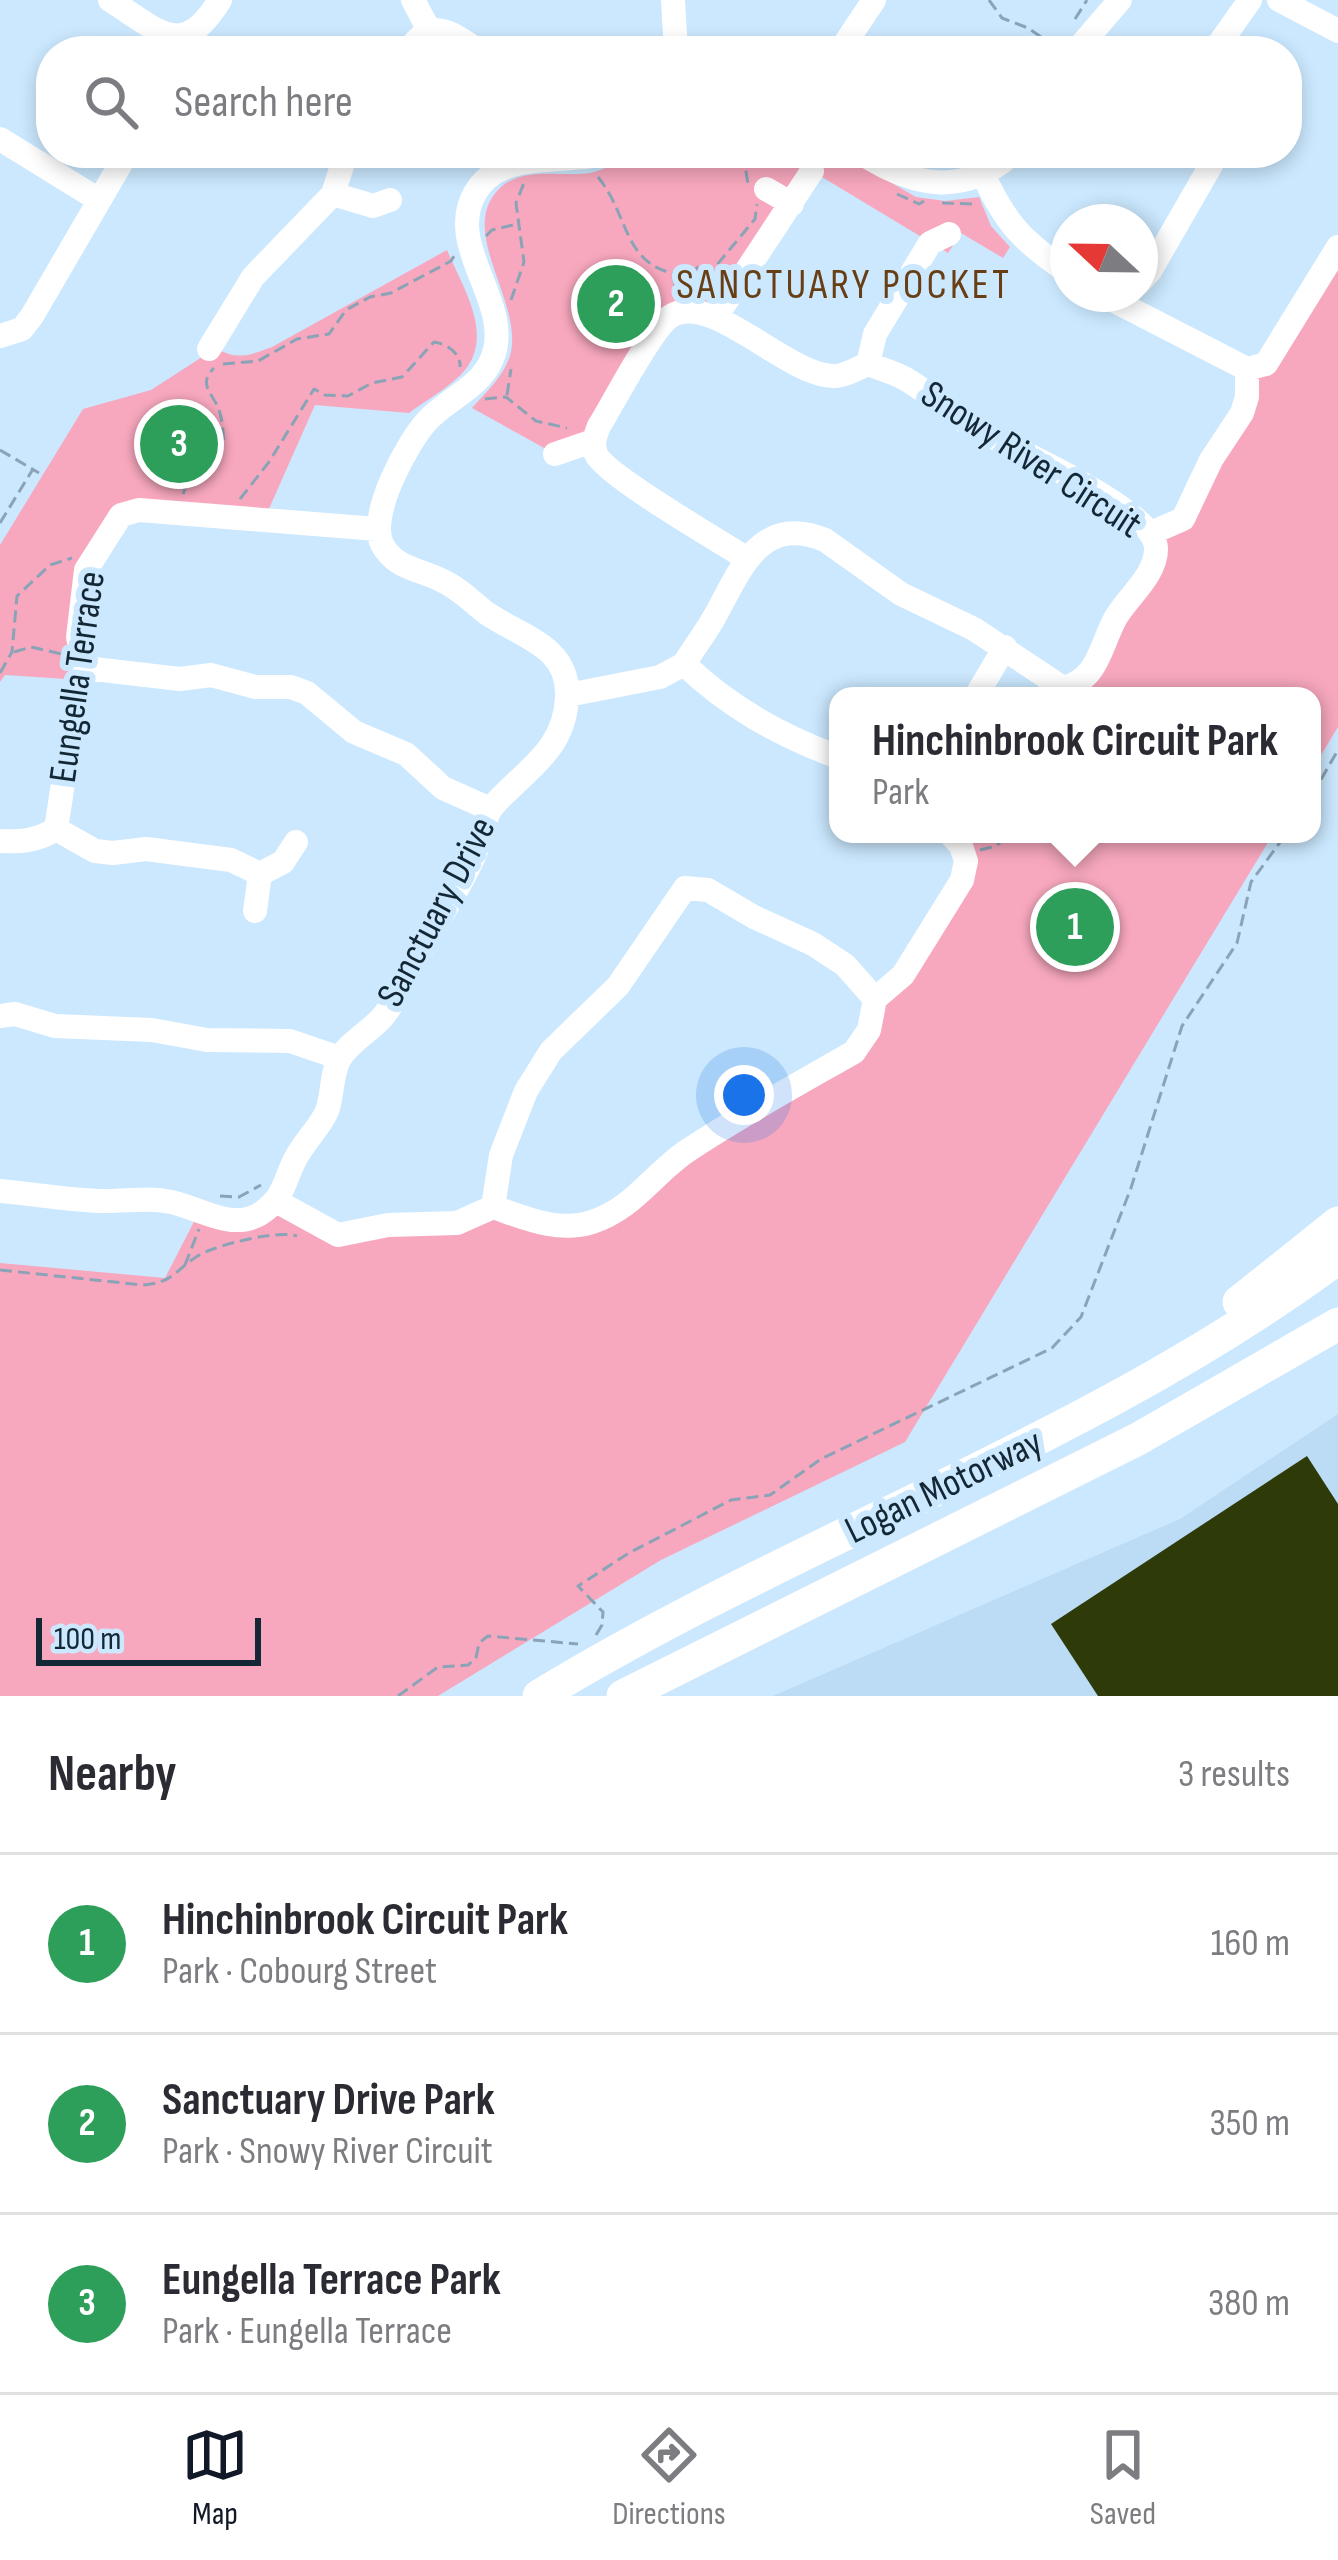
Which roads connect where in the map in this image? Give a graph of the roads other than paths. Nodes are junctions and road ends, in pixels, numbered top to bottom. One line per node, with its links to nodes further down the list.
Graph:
1 (110, 0): 12 (street)
2 (220, 0): 13 (street)
3 (413, 0): 10 (street)
4 (674, 0): 16 (street)
5 (874, 0): 17 (street)
6 (1120, 0): 9 (street)
7 (1250, 0): 19 (street)
8 (1279, 0): 11 (street)
9 (1104, 11): 18 (street)
10 (429, 30): 14 (street); 15 (street)
11 (1338, 31)
12 (168, 36)
13 (191, 36)
14 (419, 36)
15 (455, 36)
16 (675, 36)
17 (850, 36)
18 (1080, 36)
19 (1225, 36)
20 (0, 139): 21 (street)
21 (36, 161)
22 (47, 168): 33 (street)
23 (118, 168): 33 (street)
24 (341, 168): 32 (street)
25 (503, 168): 50 (street)
26 (884, 168): 30 (street)
27 (990, 168): 30 (street)
28 (1209, 168): 38 (street)
29 (812, 171): 35 (street)
30 (983, 173): 39 (street)
31 (766, 189): 35 (street)
32 (333, 194): 34 (street); 45 (street)
33 (99, 200): 44 (street)
34 (390, 200)
35 (792, 204): 43 (street)
36 (950, 234): 40 (street)
37 (1338, 247): 47 (street)
38 (1158, 257)
39 (1050, 260)
40 (914, 268): 41 (street); 46 (street)
41 (940, 284)
42 (1142, 312): 47 (street)
43 (716, 317): 46 (street); 48 (street)
44 (3, 336)
45 (209, 349)
46 (868, 364): 51 (street, Snowy River Circuit)
47 (1247, 369): 51 (street)
48 (596, 434): 49 (street); 52 (street)
49 (555, 454)
50 (376, 529): 54 (street, Eungella Terrace); 59 (street)
51 (1151, 533): 58 (street, Snowy River Circuit)
52 (746, 558): 53 (street, Snowy River Circuit); 55 (street)
53 (1005, 647): 56 (street); 57 (street, Snowy River Circuit)
54 (83, 660): 61 (street); 62 (street, Eungella Terrace)
55 (684, 664): 59 (street); 60 (street)
56 (981, 687)
57 (1061, 687)
58 (1066, 687)
59 (568, 695): 61 (street, Sanctuary Drive)
60 (829, 754)
61 (490, 809): 70 (street, Sanctuary Drive)
62 (56, 829): 63 (street, Eungella Terrace); 66 (street)
63 (0, 841)
64 (296, 842): 66 (street)
65 (958, 843): 68 (street)
66 (260, 874): 67 (street)
67 (255, 910)
68 (875, 999): 73 (street); 73 (street)
69 (0, 1016): 70 (street)
70 (340, 1058): 72 (street, Sanctuary Drive)
71 (0, 1191): 72 (street)
72 (269, 1192): 73 (street)
73 (493, 1207)
74 (1338, 1223): 78 (highway)
75 (1338, 1258): 78 (highway, Logan Motorway)
76 (1338, 1324): 79 (highway, Logan Motorway)
77 (1338, 1345): 79 (highway)
78 (1148, 1381): 80 (highway, Logan Motorway)
79 (1138, 1439): 81 (highway, Logan Motorway)
80 (539, 1696)
81 (623, 1696)

